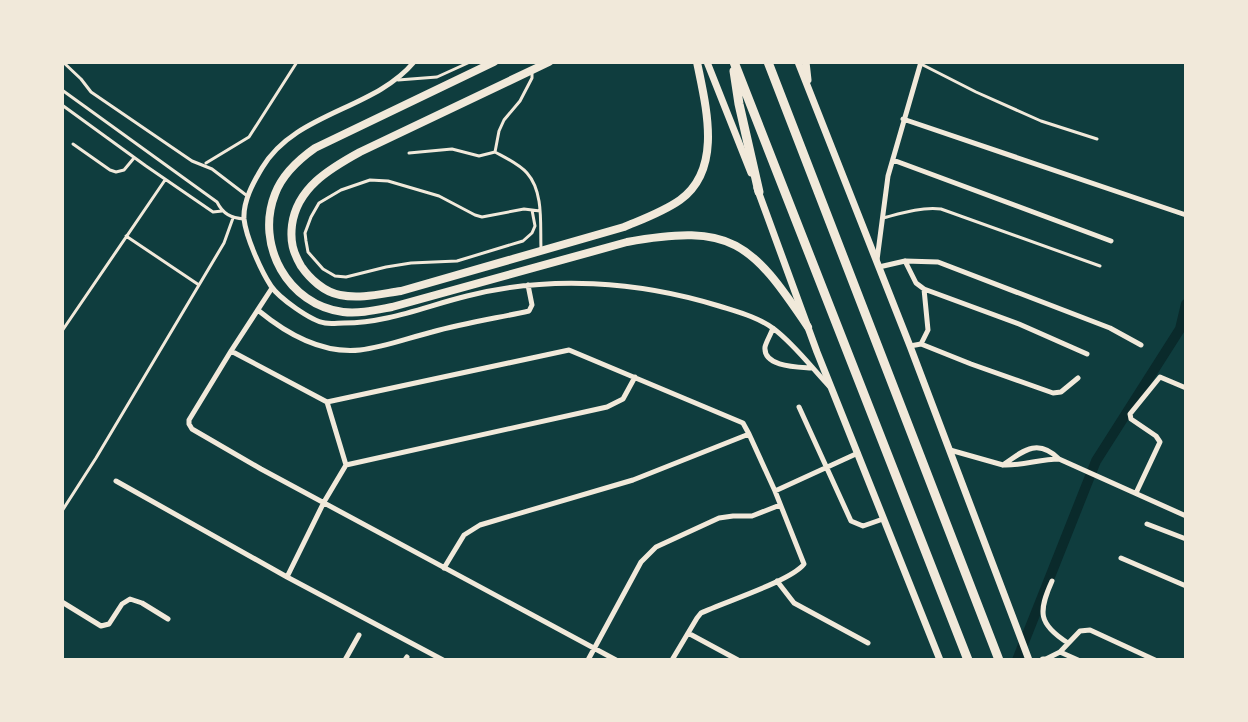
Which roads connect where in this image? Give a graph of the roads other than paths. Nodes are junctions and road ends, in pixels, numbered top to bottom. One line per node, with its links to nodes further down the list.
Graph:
1 (63, 62): 26 (lane)
2 (297, 62): 26 (lane)
3 (414, 62): 15 (street)
4 (470, 62): 15 (lane)
5 (494, 62): 48 (main road)
6 (530, 62): 22 (lane)
7 (549, 62): 39 (main road)
8 (697, 62): 39 (main road)
9 (707, 62): 28 (main road)
10 (733, 62): 28 (highway); 101 (highway)
11 (768, 62): 102 (highway)
12 (798, 62): 17 (main road)
13 (806, 62): 17 (main road)
14 (920, 63): 19 (street); 20 (lane)
15 (394, 80): 29 (street)
16 (62, 90): 31 (lane)
17 (811, 96): 41 (main road)
18 (62, 105): 24 (lane)
19 (903, 119): 25 (street); 33 (street)
20 (1097, 139)
21 (73, 144): 24 (lane)
22 (495, 152): 23 (lane); 32 (lane)
23 (409, 153)
24 (134, 158): 27 (lane)
25 (893, 160): 36 (street); 38 (street)
26 (204, 165): 29 (lane)
27 (165, 180): 31 (lane); 37 (lane)
28 (759, 192): 48 (main road)
29 (248, 196): 35 (street)
30 (532, 210): 30 (lane); 32 (lane)
31 (222, 211): 34 (lane)
32 (540, 211): 39 (lane)
33 (1186, 215)
34 (233, 218): 35 (lane); 43 (lane)
35 (244, 219): 45 (street)
36 (881, 219): 41 (street); 42 (lane)
37 (126, 236): 43 (lane); 50 (lane)
38 (1111, 241)
39 (541, 249)
40 (905, 261): 41 (street); 46 (street); 52 (street)
41 (878, 265): 53 (main road)
42 (1100, 266)
43 (199, 285): 75 (lane)
44 (528, 285): 45 (street); 47 (street); 49 (street)
45 (272, 288): 47 (street)
46 (924, 289): 51 (street); 55 (street)
47 (259, 311): 54 (street)
48 (808, 327): 60 (main road)
49 (773, 328): 56 (street); 56 (street)
50 (62, 331)
51 (921, 344): 53 (street); 58 (street)
52 (1141, 345)
53 (910, 346): 64 (main road)
54 (231, 351): 61 (street); 73 (street)
55 (1087, 354)
56 (812, 368): 60 (street)
57 (635, 377): 61 (street); 63 (street); 67 (street)
58 (1078, 378)
59 (1186, 388): 72 (street)
60 (832, 390): 65 (main road)
61 (327, 402): 67 (street)
62 (799, 407): 69 (street)
63 (749, 434): 71 (street); 81 (street)
64 (949, 449): 68 (street); 103 (main road)
65 (858, 453): 69 (street); 77 (main road)
66 (1059, 459): 68 (street); 68 (street); 72 (street)
67 (346, 465): 73 (street)
68 (1003, 465)
69 (826, 468): 71 (street); 77 (street)
70 (116, 481): 82 (street)
71 (775, 491): 74 (street)
72 (1136, 493): 76 (street)
73 (324, 502): 81 (street); 82 (street)
74 (780, 505): 83 (street); 92 (street)
75 (62, 511)
76 (1186, 516)
77 (884, 518): 100 (main road)
78 (1147, 524): 79 (street)
79 (1186, 539)
80 (1121, 558): 85 (street)
81 (444, 568): 92 (street)
82 (287, 577): 95 (street)
83 (777, 581): 88 (street); 90 (street)
84 (1052, 581): 91 (street)
85 (1186, 586)
86 (62, 602): 87 (street)
87 (168, 619)
88 (688, 633): 98 (street); 99 (street)
89 (359, 635): 94 (street)
90 (868, 643)
91 (1068, 643): 93 (street); 106 (street)
92 (595, 648): 96 (street); 97 (street)
93 (1060, 652): 104 (street); 105 (street)
94 (345, 660)
95 (443, 660)
96 (588, 660)
97 (616, 660)
98 (672, 660)
99 (738, 660)
100 (940, 660)
101 (968, 660)
102 (999, 660)
103 (1029, 660)
104 (1044, 660)
105 (1078, 660)
106 (1155, 660)

